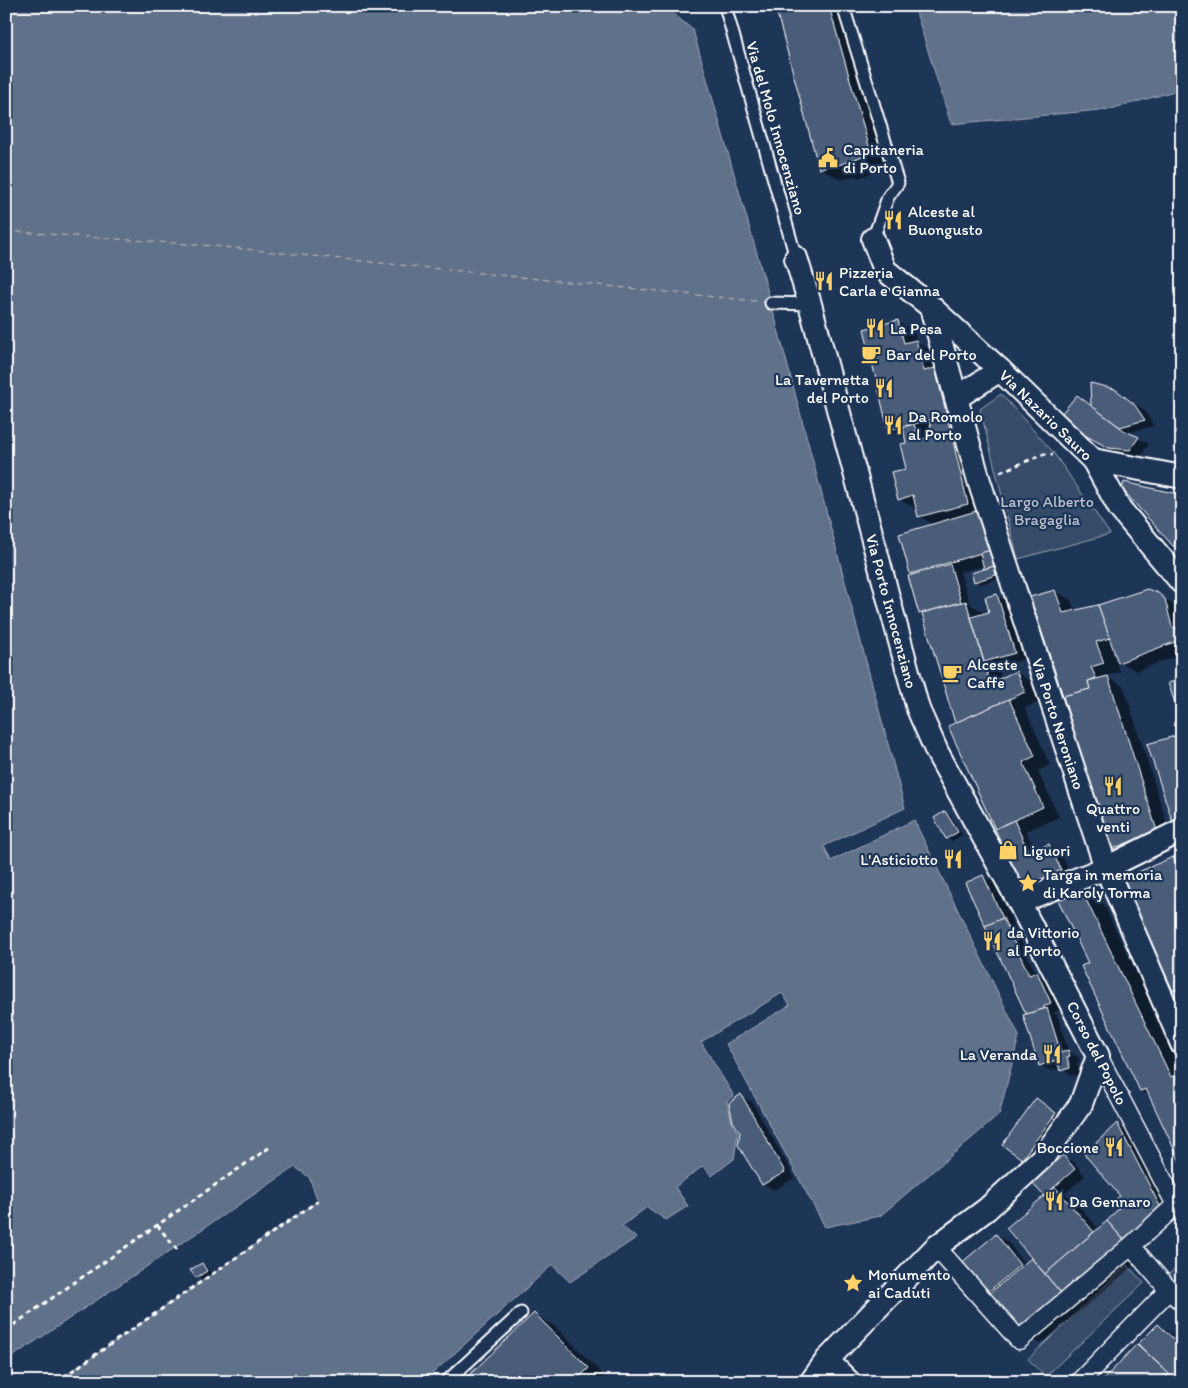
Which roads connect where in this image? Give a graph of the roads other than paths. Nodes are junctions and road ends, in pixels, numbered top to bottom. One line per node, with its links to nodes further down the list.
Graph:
1 (725, 6): 4 (lane, Via del Molo Innocenziano)
2 (843, 6): 3 (lane)
3 (873, 240): 7 (street, Via Nazario Sauro)
4 (796, 258): 6 (street, Via Porto Innocenziano)
5 (771, 303): 6 (lane)
6 (810, 304): 15 (street, Via Porto Innocenziano)
7 (932, 307): 8 (street, Via Nazario Sauro); 9 (street)
8 (1000, 370): 9 (street); 10 (street, Via Nazario Sauro)
9 (956, 398): 14 (street, Via Porto Neroniano)
10 (1093, 460): 11 (street); 12 (street, Via Nazario Sauro)
11 (1182, 477)
12 (1182, 583)
13 (1182, 830): 14 (street)
14 (1106, 868): 15 (street); 16 (street, Via Porto Neroniano)
15 (1019, 902): 18 (street, Corso del Popolo)
16 (1173, 1002): 17 (street, Via Porto Neroniano)
17 (1182, 1044)
18 (1098, 1056): 19 (street, Corso del Popolo); 21 (street)
19 (1179, 1203): 20 (street)
20 (1131, 1246): 21 (street); 22 (street)
21 (936, 1247): 24 (street)
22 (1175, 1296): 28 (street)
23 (521, 1313): 25 (lane)
24 (827, 1360): 26 (street); 27 (street)
25 (446, 1382)
26 (810, 1382)
27 (849, 1382)
28 (1080, 1382)

